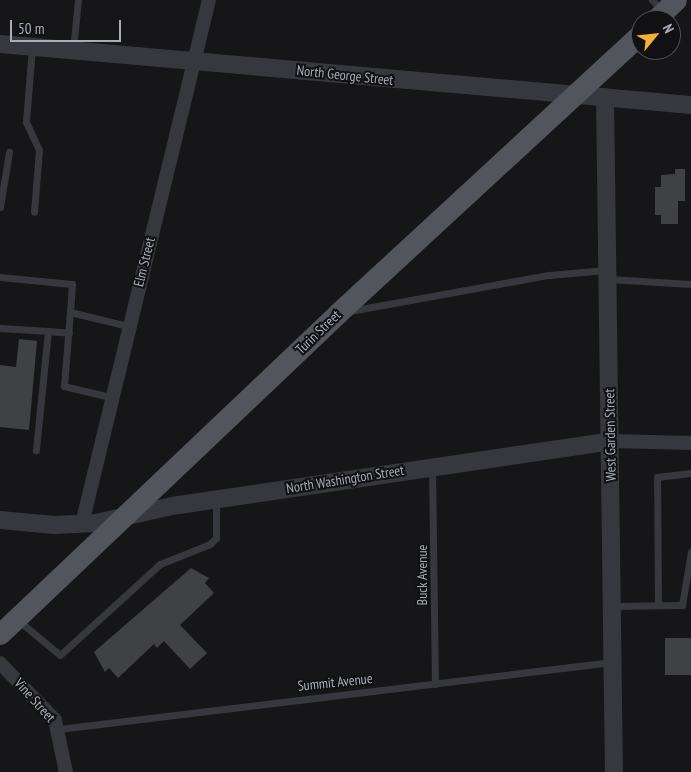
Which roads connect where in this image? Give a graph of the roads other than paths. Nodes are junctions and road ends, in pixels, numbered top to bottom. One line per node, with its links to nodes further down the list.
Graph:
1 (78, 0): 6 (lane)
2 (209, 0): 7 (street, Elm Street)
3 (631, 43): 8 (main road, Turin Street)
4 (0, 44): 5 (street, North George Street)
5 (32, 47): 6 (street, North George Street); 13 (lane)
6 (72, 50): 7 (street, North George Street)
7 (194, 61): 8 (street, North George Street); 19 (street, Elm Street)
8 (576, 95): 9 (street, North George Street); 18 (main road, Turin Street)
9 (605, 97): 10 (street, North George Street); 14 (street, West Garden Street)
10 (691, 105)
11 (9, 152): 12 (lane)
12 (0, 207)
13 (34, 212)
14 (609, 274): 16 (lane); 18 (lane); 24 (street, West Garden Street)
15 (0, 277): 17 (lane)
16 (691, 284)
17 (70, 312): 19 (lane); 22 (lane)
18 (338, 313): 30 (main road, Turin Street)
19 (128, 326): 23 (street, Elm Street)
20 (0, 328): 21 (lane)
21 (48, 331): 22 (lane); 26 (lane)
22 (69, 333): 23 (lane)
23 (110, 397): 32 (street, Elm Street)
24 (610, 441): 25 (street, North Washington Street); 27 (street, North Washington Street); 35 (street, West Garden Street)
25 (691, 443)
26 (36, 450)
27 (431, 466): 29 (street, North Washington Street); 40 (lane, Buck Avenue)
28 (691, 473): 34 (lane)
29 (216, 500): 30 (street, North Washington Street); 36 (lane)
30 (128, 515): 32 (street, North Washington Street); 36 (main road, Turin Street)
31 (0, 520): 32 (street, North Washington Street)
32 (82, 524)
33 (691, 552): 34 (lane)
34 (658, 605): 35 (lane)
35 (612, 606): 38 (street, West Garden Street)
36 (17, 619): 37 (main road, Turin Street)
37 (0, 634)
38 (613, 662): 40 (lane, Summit Avenue); 43 (street, West Garden Street)
39 (0, 663): 41 (street, Vine Street)
40 (435, 684): 41 (lane, Summit Avenue)
41 (59, 728): 42 (street, Vine Street)
42 (66, 772)
43 (614, 772)

